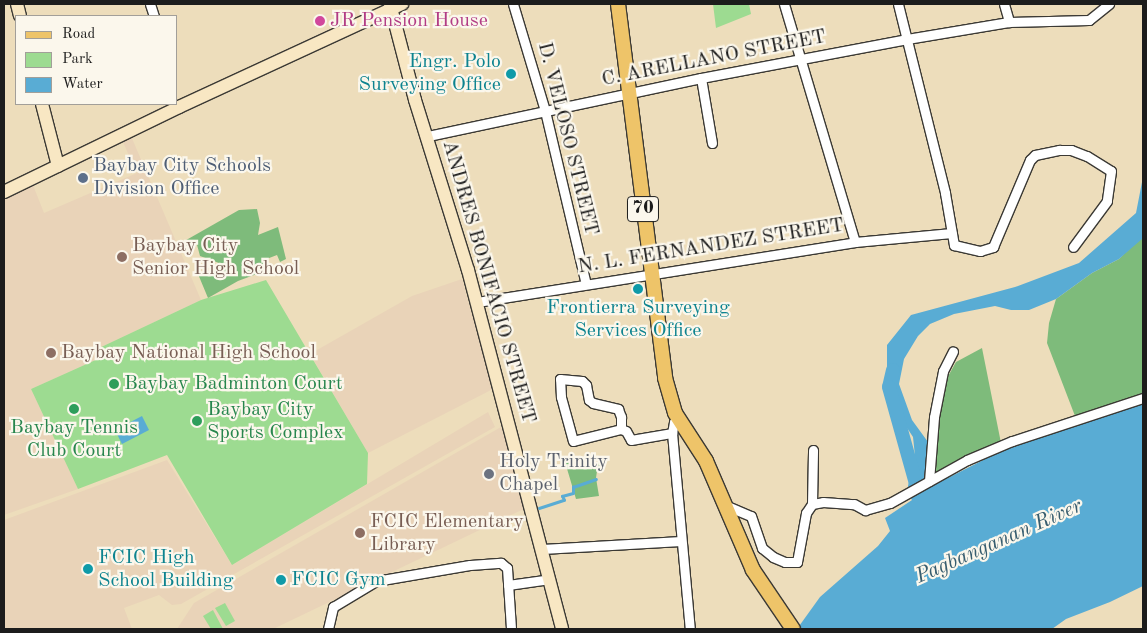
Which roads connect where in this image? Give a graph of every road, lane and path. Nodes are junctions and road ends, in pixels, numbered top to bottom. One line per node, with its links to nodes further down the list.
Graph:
1 (513, 4): 16 (street, D. VELOSO STREET)
2 (618, 4): 12 (main road, 70)
3 (784, 4): 10 (street)
4 (898, 4): 9 (street)
5 (1004, 4): 8 (street)
6 (1109, 4): 8 (street, C. ARELLANO STREET)
7 (394, 5): 13 (street); 17 (street, ANDRES BONIFACIO STREET)
8 (1009, 22): 9 (street, C. ARELLANO STREET)
9 (907, 39): 10 (street, C. ARELLANO STREET); 21 (street)
10 (799, 60): 11 (street, C. ARELLANO STREET); 22 (street)
11 (701, 78): 12 (street, C. ARELLANO STREET); 18 (street)
12 (628, 94): 16 (street, C. ARELLANO STREET); 24 (main road, 70)
13 (178, 103)
14 (42, 105): 19 (street)
15 (174, 105): 19 (street)
16 (545, 111): 17 (street, C. ARELLANO STREET); 25 (street, D. VELOSO STREET)
17 (428, 136): 26 (street, ANDRES BONIFACIO STREET)
18 (712, 143)
19 (58, 166): 20 (street)
20 (4, 192)
21 (952, 233): 22 (street, N. L. FERNANDEZ STREET); 23 (street)
22 (855, 242): 24 (street, N. L. FERNANDEZ STREET)
23 (1073, 247)
24 (651, 273): 25 (street, N. L. FERNANDEZ STREET); 29 (main road, 70)
25 (586, 284): 26 (street, N. L. FERNANDEZ STREET)
26 (477, 302): 37 (street, ANDRES BONIFACIO STREET)
27 (953, 352): 33 (street)
28 (1143, 398): 33 (street)
29 (676, 415): 31 (street); 35 (main road, 70)
30 (621, 429): 30 (street); 31 (street)
31 (672, 433): 36 (street)
32 (812, 450): 34 (street)
33 (928, 482): 34 (street)
34 (812, 504): 35 (street)
35 (727, 506): 44 (main road, 70)
36 (681, 541): 37 (street); 43 (street)
37 (542, 549): 38 (street, ANDRES BONIFACIO STREET)
38 (550, 579): 39 (street); 42 (street, ANDRES BONIFACIO STREET)
39 (508, 585): 40 (street); 41 (street)
40 (328, 629)
41 (511, 629)
42 (562, 629)
43 (690, 629)
44 (793, 629)

